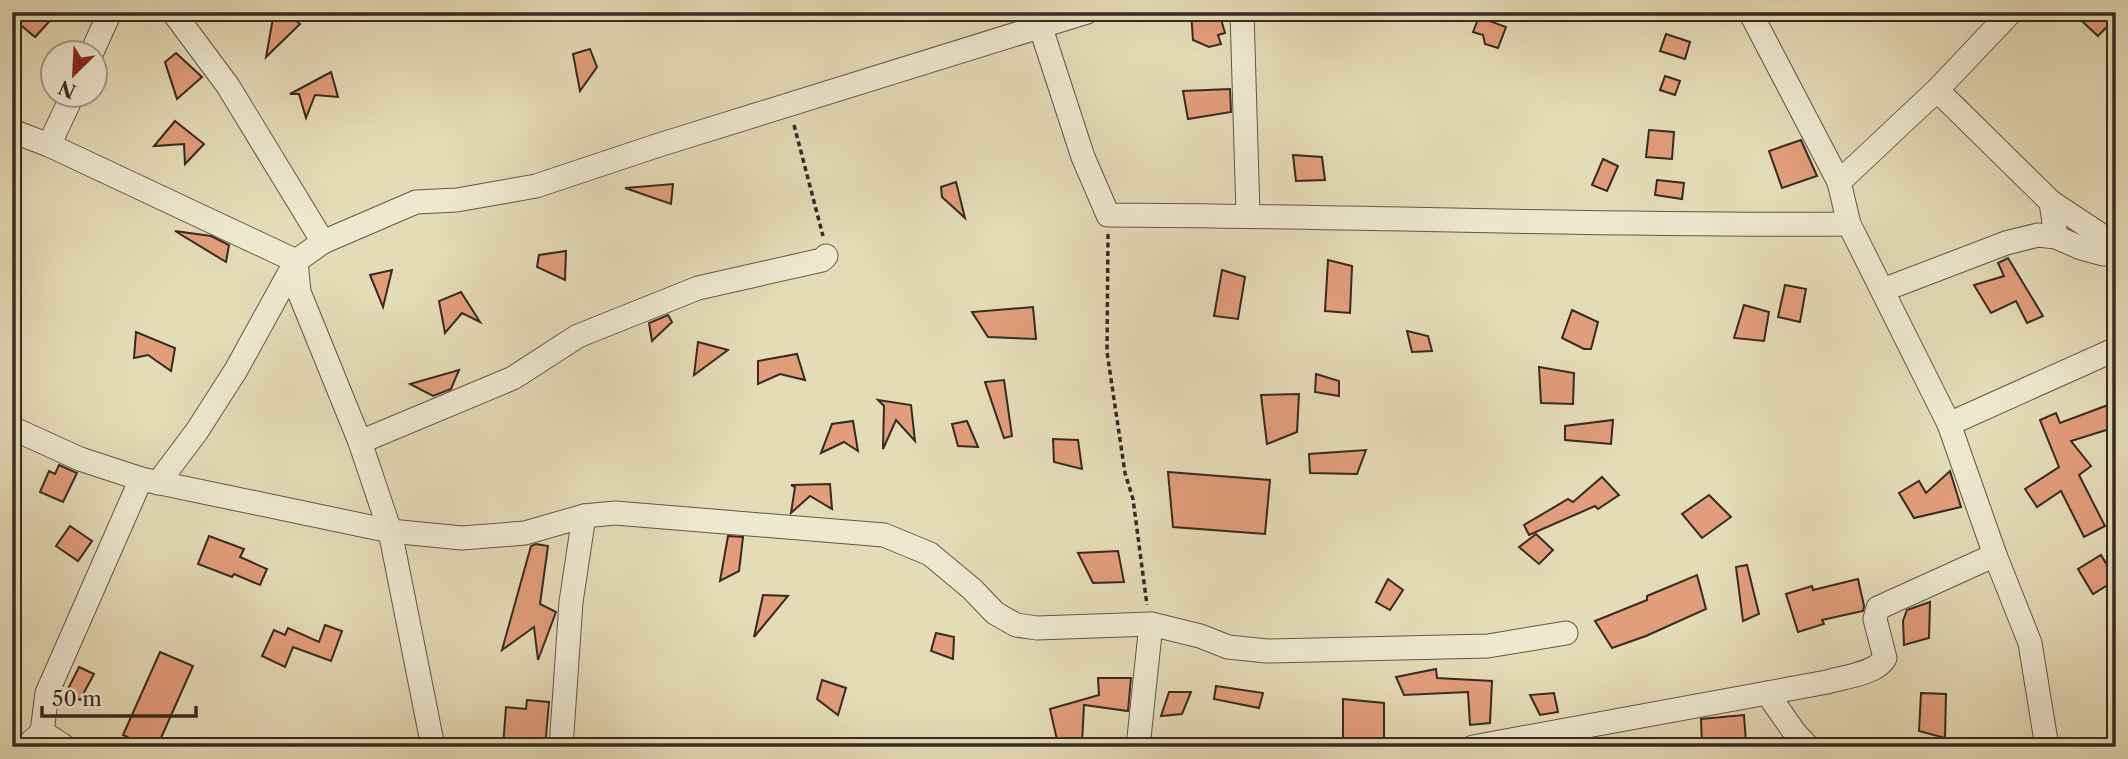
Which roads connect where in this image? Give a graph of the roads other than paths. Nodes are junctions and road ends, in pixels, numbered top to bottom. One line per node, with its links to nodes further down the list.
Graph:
1 (110, 12): 8 (street)
2 (173, 12): 18 (street)
3 (1087, 12): 7 (street)
4 (1242, 12): 15 (street)
5 (1751, 12): 13 (street)
6 (2011, 12): 9 (street)
7 (1038, 19): 15 (street); 18 (street)
8 (98, 38)
9 (1937, 90): 13 (street); 14 (street)
10 (66, 108): 12 (street)
11 (12, 131): 12 (street)
12 (49, 145): 22 (street)
13 (1839, 182): 16 (street)
14 (2051, 202): 17 (street); 19 (street)
15 (1248, 215): 16 (street)
16 (1849, 224): 23 (street)
17 (2056, 237): 20 (street); 23 (street)
18 (323, 242): 22 (street)
19 (2116, 245)
20 (2116, 254)
21 (826, 256): 27 (street)
22 (296, 261): 27 (street); 28 (street)
23 (1883, 290): 25 (street)
24 (2116, 349): 25 (street)
25 (1949, 424): 31 (street)
26 (12, 428): 28 (street)
27 (360, 442): 30 (street)
28 (149, 481): 30 (street); 35 (street)
29 (584, 516): 30 (street); 32 (street); 38 (street)
30 (390, 531): 37 (street)
31 (1995, 555): 34 (street); 42 (street)
32 (1151, 624): 33 (street); 39 (street)
33 (1566, 633)
34 (1767, 693): 40 (street); 41 (street)
35 (34, 739): 36 (street)
36 (65, 747)
37 (433, 747)
38 (561, 747)
39 (1138, 747)
40 (1474, 747)
41 (1808, 747)
42 (2048, 747)

